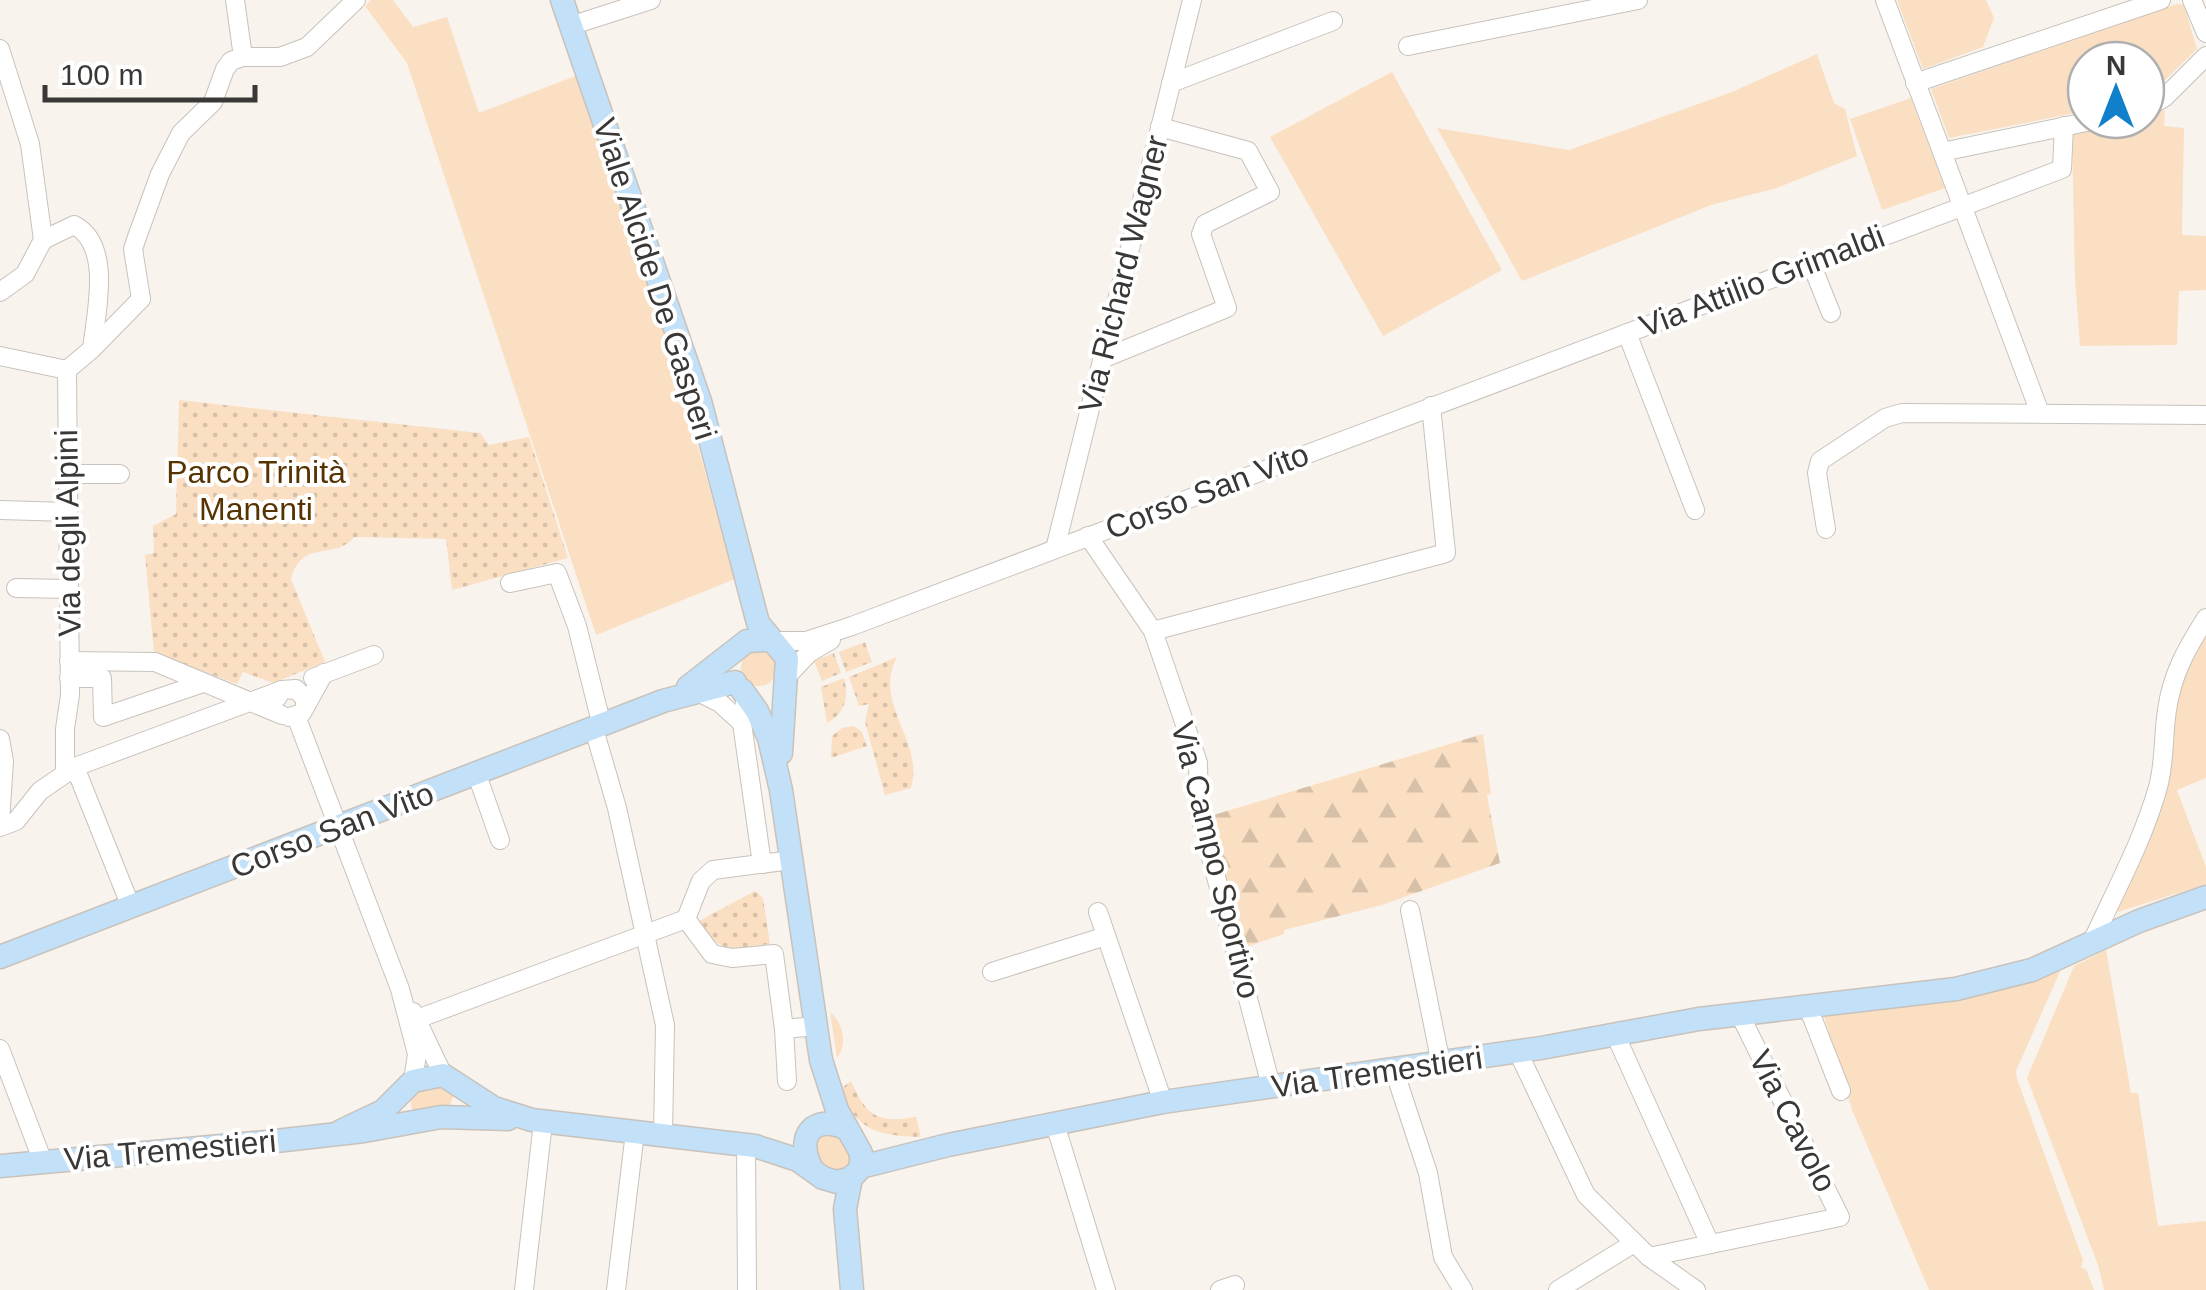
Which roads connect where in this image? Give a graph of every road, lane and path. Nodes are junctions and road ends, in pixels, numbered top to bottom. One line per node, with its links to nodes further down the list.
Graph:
1 (235, 0): 16 (street)
2 (356, 0): 16 (street)
3 (562, 0): 11 (main road, Viale Alcide De Gasperi)
4 (650, 0): 11 (street)
5 (1192, 0): 17 (street, Via Richard Wagner)
6 (1638, 0): 13 (street)
7 (1884, 0): 18 (street)
8 (2160, 0): 18 (street)
9 (2192, 0): 12 (street)
10 (1333, 20): 17 (street)
11 (570, 26): 47 (main road, Viale Alcide De Gasperi)
12 (2206, 33)
13 (1408, 46)
14 (0, 49): 24 (street)
15 (2206, 56): 19 (street)
16 (243, 58): 27 (street)
17 (1172, 83): 20 (street, Via Richard Wagner)
18 (1916, 83): 22 (street)
19 (2166, 96)
20 (1160, 126): 34 (street, Via Richard Wagner); 34 (street)
21 (2064, 126): 22 (street); 23 (street, Via Attilio Grimaldi)
22 (1942, 152): 23 (street)
23 (1961, 206): 25 (street, Via Attilio Grimaldi); 37 (street)
24 (43, 240): 26 (street); 28 (street)
25 (1811, 263): 29 (street); 30 (street, Via Attilio Grimaldi)
26 (0, 292)
27 (141, 299): 28 (street); 31 (street)
28 (96, 312): 31 (street)
29 (1831, 313)
30 (1627, 333): 33 (street, Via Attilio Grimaldi); 42 (street)
31 (92, 349): 35 (street)
32 (0, 356): 35 (street)
33 (1562, 356): 36 (street, Corso San Vito)
34 (1102, 358): 46 (street, Via Richard Wagner)
35 (67, 370): 39 (street, Via degli Alpini)
36 (1431, 406): 45 (street, Corso San Vito); 53 (street)
37 (2040, 413): 38 (street); 44 (street)
38 (2206, 415)
39 (68, 474): 40 (street); 43 (street, Via degli Alpini)
40 (120, 474)
41 (0, 510): 43 (street)
42 (1696, 510)
43 (68, 512): 50 (street, Via degli Alpini)
44 (1826, 530)
45 (1088, 536): 46 (street, Corso San Vito); 53 (street, Via Campo Sportivo)
46 (1055, 549): 52 (street, Corso San Vito)
47 (740, 560): 54 (main road); 55 (main road)
48 (510, 583): 69 (street)
49 (16, 588): 50 (street)
50 (68, 589): 59 (street, Via degli Alpini)
51 (2206, 618): 86 (street)
52 (852, 626): 54 (street); 60 (street)
53 (1153, 631): 102 (street, Via Campo Sportivo)
54 (771, 641): 55 (main road); 60 (main road)
55 (737, 650): 63 (main road); 65 (main road)
56 (374, 655): 58 (street)
57 (102, 670): 59 (street); 61 (street); 61 (street)
58 (324, 673): 62 (street); 67 (street)
59 (69, 678): 71 (street, Via degli Alpini)
60 (786, 678): 63 (main road); 73 (main road)
61 (203, 683): 66 (street)
62 (285, 689): 66 (street); 67 (street)
63 (741, 689): 64 (main road); 68 (street); 73 (main road)
64 (698, 692): 65 (main road); 68 (street)
65 (663, 701): 69 (main road, Corso San Vito)
66 (247, 702): 67 (street); 71 (street)
67 (294, 712): 75 (street)
68 (742, 723): 78 (street)
69 (598, 727): 72 (main road, Corso San Vito); 84 (street)
70 (0, 738): 74 (street)
71 (73, 768): 74 (street); 80 (street, Via degli Alpini)
72 (477, 775): 75 (main road, Corso San Vito); 76 (street)
73 (781, 790): 77 (main road)
74 (0, 825)
75 (339, 827): 80 (main road, Corso San Vito); 91 (street)
76 (500, 840)
77 (792, 860): 78 (street); 92 (main road)
78 (762, 864): 83 (street)
79 (2206, 897): 86 (main road, Via Tremestieri)
80 (130, 907): 87 (main road, Corso San Vito)
81 (1410, 910): 98 (street)
82 (1098, 912): 85 (street)
83 (680, 921): 84 (street); 93 (street)
84 (644, 934): 91 (street); 113 (street)
85 (1106, 936): 88 (street); 105 (street)
86 (2091, 944): 89 (main road, Via Tremestieri)
87 (0, 958)
88 (992, 972)
89 (1808, 1007): 90 (main road, Via Tremestieri); 104 (street)
90 (1739, 1013): 94 (main road, Via Tremestieri); 121 (street, Via Cavolo)
91 (413, 1021): 100 (street); 103 (street)
92 (816, 1026): 93 (street); 97 (main road)
93 (784, 1029): 101 (street)
94 (1614, 1034): 96 (main road, Via Tremestieri); 121 (street)
95 (0, 1049): 116 (street)
96 (1518, 1052): 98 (main road, Via Tremestieri); 120 (street)
97 (822, 1060): 109 (main road); 112 (main road)
98 (1441, 1064): 99 (main road, Via Tremestieri)
99 (1394, 1070): 102 (main road, Via Tremestieri); 129 (street)
100 (448, 1078): 103 (main road); 106 (main road); 107 (main road)
101 (788, 1081)
102 (1271, 1086): 105 (main road, Via Tremestieri)
103 (408, 1088): 106 (main road); 110 (main road)
104 (1841, 1091)
105 (1163, 1102): 108 (main road, Via Tremestieri)
106 (434, 1118): 107 (main road, Via Tremestieri); 110 (main road, Via Tremestieri)
107 (538, 1121): 111 (main road); 124 (street)
108 (1056, 1124): 114 (main road, Via Tremestieri); 128 (street)
109 (811, 1130): 112 (main road); 115 (main road); 118 (main road)
110 (341, 1131): 116 (main road, Via Tremestieri)
111 (634, 1132): 113 (main road); 125 (street)
112 (850, 1133): 114 (main road); 119 (main road)
113 (663, 1136): 115 (main road)
114 (948, 1145): 119 (main road)
115 (750, 1146): 118 (main road); 126 (street)
116 (43, 1162): 117 (main road, Via Tremestieri)
117 (0, 1166)
118 (814, 1170): 119 (main road); 123 (main road)
119 (856, 1172): 123 (main road)
120 (1634, 1243): 122 (street); 130 (street)
121 (1710, 1244): 122 (street, Via Cavolo)
122 (1649, 1257): 131 (street)
123 (848, 1264): 127 (main road)
124 (524, 1290)
125 (616, 1290)
126 (748, 1290)
127 (852, 1290)
128 (1106, 1290)
129 (1463, 1290)
130 (1558, 1290)
131 (1696, 1290)

